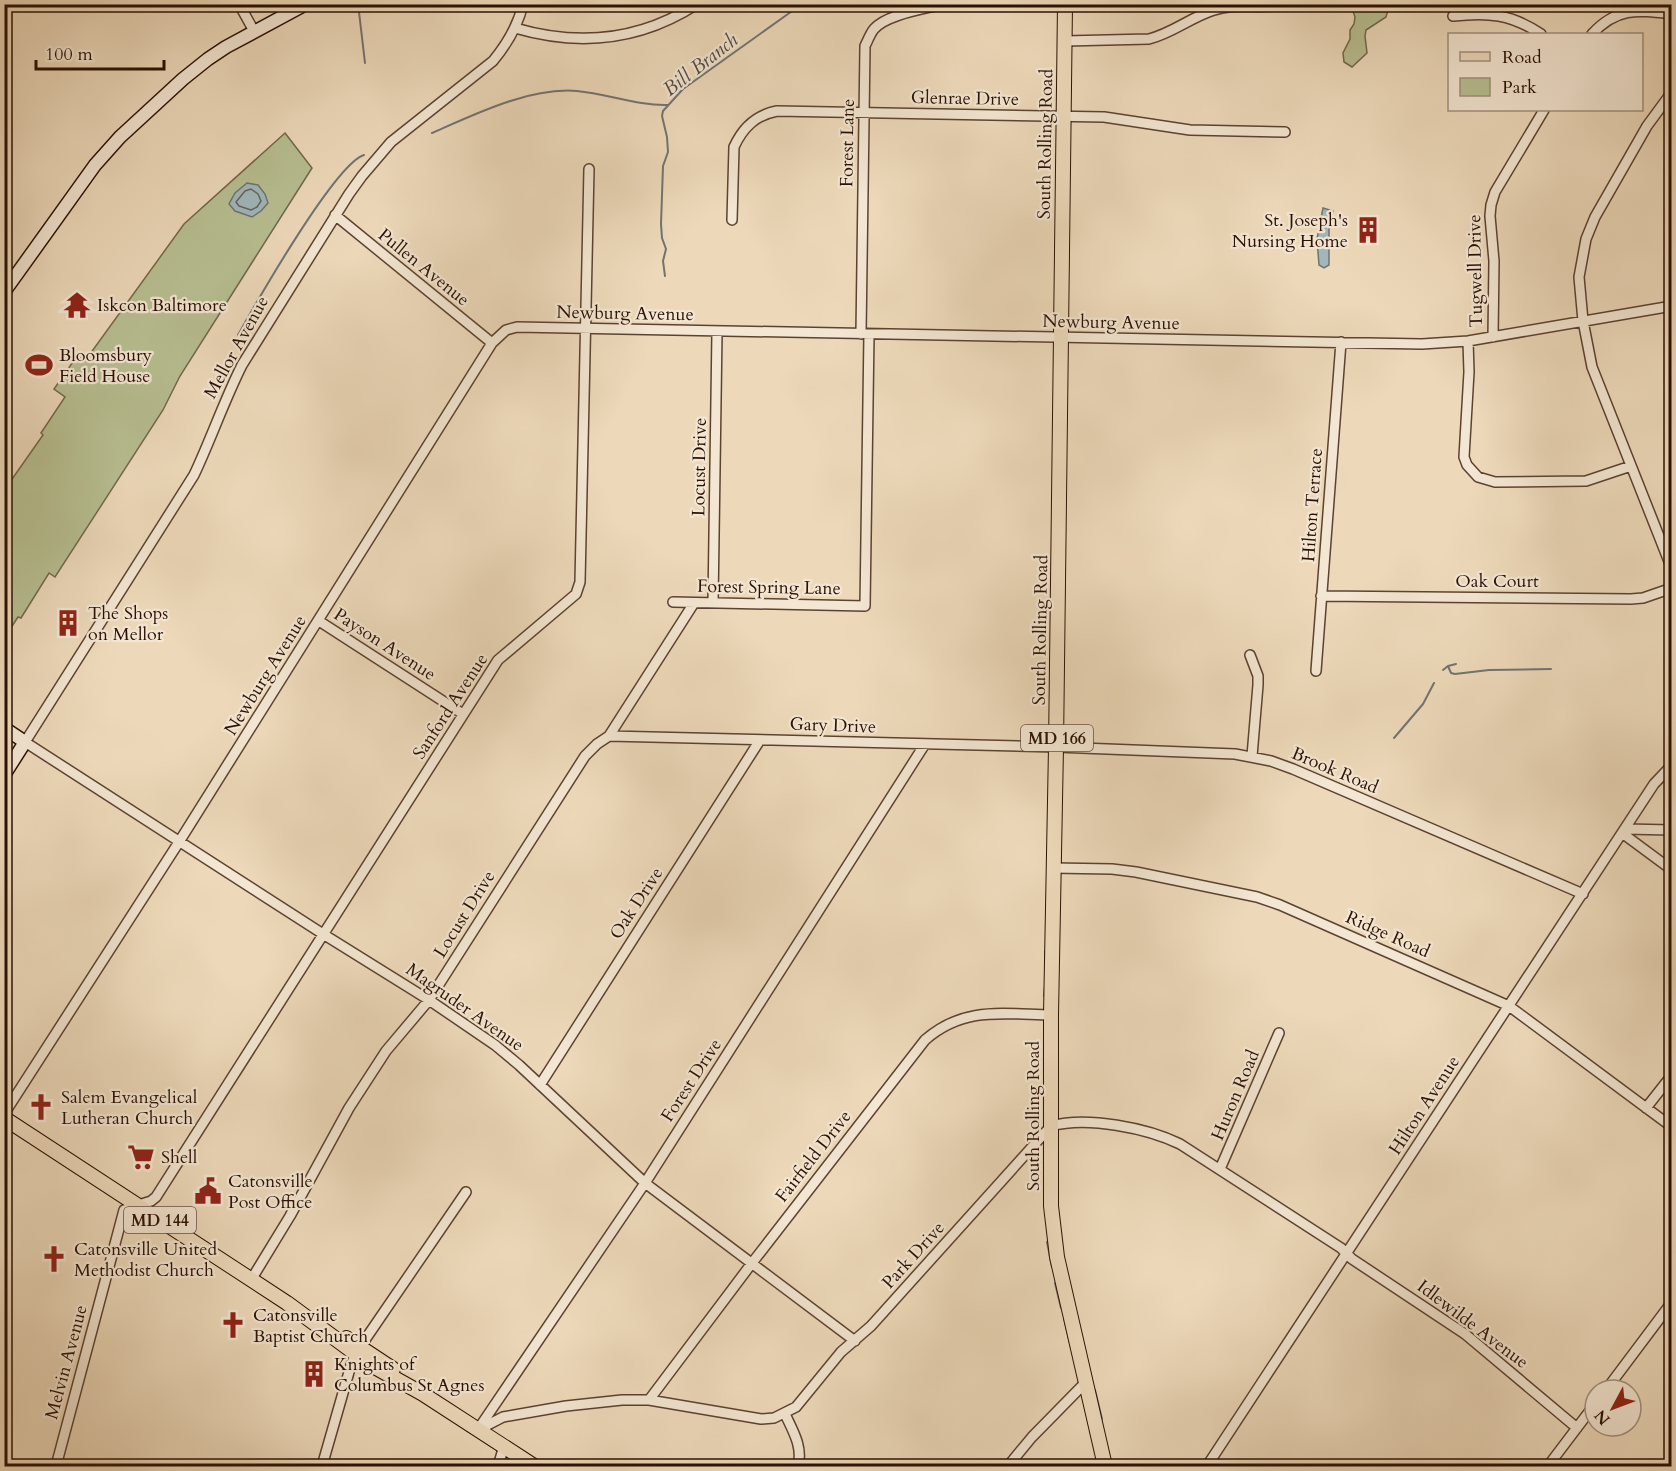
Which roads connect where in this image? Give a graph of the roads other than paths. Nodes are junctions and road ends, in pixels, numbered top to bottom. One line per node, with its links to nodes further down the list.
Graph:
1 (239, 4): 11 (street)
2 (306, 4): 11 (main road)
3 (523, 4): 10 (street, Mellor Avenue)
4 (698, 4): 10 (street)
5 (943, 4): 17 (street, Forest Lane)
6 (1065, 4): 14 (main road, South Rolling Road / MD 166)
7 (1285, 4): 14 (street)
8 (1671, 14): 13 (street)
9 (1453, 16): 12 (street)
10 (515, 28): 21 (street, Mellor Avenue)
11 (254, 31): 23 (main road)
12 (1539, 33)
13 (1593, 33)
14 (1065, 41): 18 (main road, South Rolling Road / MD 166)
15 (1671, 92): 25 (street)
16 (1543, 111): 29 (street, Tugwell Drive)
17 (865, 113): 18 (street, Glenrae Drive); 22 (street, Glenrae Drive); 28 (street, Forest Lane)
18 (1064, 116): 19 (street, Glenrae Drive); 30 (main road, South Rolling Road / MD 166)
19 (1285, 132)
20 (589, 169): 26 (street, Sanford Avenue)
21 (335, 215): 33 (street, Pullen Avenue); 49 (street, Mellor Avenue)
22 (732, 220)
23 (4, 292)
24 (1671, 306): 25 (street, Newburg Avenue)
25 (1583, 321): 29 (street, Newburg Avenue); 34 (street)
26 (585, 329): 27 (street, Newburg Avenue); 33 (street, Newburg Avenue); 45 (street, Sanford Avenue)
27 (717, 332): 28 (street, Newburg Avenue); 40 (street, Locust Drive)
28 (865, 334): 30 (street, Newburg Avenue); 41 (street, Forest Lane)
29 (1492, 337): 31 (street, Newburg Avenue)
30 (1061, 338): 32 (street, Newburg Avenue); 51 (main road, South Rolling Road / MD 166)
31 (1468, 341): 32 (street, Newburg Avenue); 34 (street)
32 (1341, 342): 37 (street, Hilton Terrace)
33 (492, 343): 42 (street, Newburg Avenue)
34 (1630, 466): 35 (street)
35 (1671, 569)
36 (1671, 588): 37 (street, Oak Court)
37 (1321, 596): 44 (street, Hilton Terrace)
38 (673, 602): 39 (street, Forest Spring Lane)
39 (694, 603): 40 (street, Forest Spring Lane); 47 (street, Locust Drive)
40 (713, 603): 41 (street, Forest Spring Lane)
41 (865, 606)
42 (318, 621): 45 (street, Payson Avenue); 57 (street, Newburg Avenue)
43 (1250, 655): 52 (street)
44 (1316, 671)
45 (463, 714): 61 (street, Sanford Avenue)
46 (4, 729): 49 (main road)
47 (609, 736): 48 (street, Gary Drive); 62 (street, Locust Drive)
48 (760, 740): 50 (street, Gary Drive); 67 (street, Oak Drive)
49 (26, 742): 54 (main road, Mellor Avenue); 57 (street, Magruder Avenue)
50 (925, 744): 51 (street, Gary Drive); 74 (street, Forest Drive)
51 (1056, 747): 52 (street, Brook Road); 58 (main road, South Rolling Road / MD 166)
52 (1252, 756): 60 (street, Brook Road)
53 (1671, 765): 56 (street, Hilton Avenue)
54 (4, 775)
55 (1671, 830): 56 (street)
56 (1623, 831): 59 (street); 60 (street, Hilton Avenue)
57 (179, 842): 61 (street, Magruder Avenue); 69 (street, Newburg Avenue)
58 (1053, 868): 63 (street, Ridge Road); 64 (main road, South Rolling Road / MD 166)
59 (1671, 870)
60 (1583, 894): 63 (street, Hilton Avenue)
61 (323, 934): 62 (street, Magruder Avenue); 76 (street, Sanford Avenue)
62 (429, 1000): 67 (street, Magruder Avenue); 79 (street, Locust Drive)
63 (1509, 1006): 68 (street, Ridge Road); 77 (street, Hilton Avenue)
64 (1051, 1015): 71 (main road, South Rolling Road / MD 166); 78 (street, Fairfield Drive)
65 (1280, 1033): 73 (street, Huron Road)
66 (1671, 1075): 68 (street)
67 (540, 1085): 74 (street, Magruder Avenue)
68 (1647, 1108): 72 (street, Ridge Road)
69 (4, 1113)
70 (4, 1118): 76 (main road, MD 144)
71 (1051, 1126): 73 (street); 81 (street, Park Drive); 84 (main road, South Rolling Road / MD 166)
72 (1671, 1127)
73 (1220, 1169): 77 (street)
74 (645, 1184): 78 (street, Magruder Avenue); 89 (street, Forest Drive)
75 (466, 1192): 82 (street)
76 (137, 1205): 79 (main road, MD 144); 92 (street, Melvin Avenue)
77 (1346, 1253): 88 (street, Idlewilde Avenue); 99 (street, Hilton Avenue)
78 (752, 1263): 81 (street, Magruder Avenue); 85 (street, Fairfield Drive)
79 (251, 1280): 82 (main road, MD 144)
80 (1671, 1302): 83 (street)
81 (855, 1341): 86 (street, Park Drive)
82 (358, 1350): 89 (main road, MD 144); 93 (street)
83 (1615, 1378)
84 (1086, 1382): 97 (street); 98 (main road, South Rolling Road / MD 166)
85 (649, 1400): 86 (street); 89 (street)
86 (785, 1414): 96 (street)
87 (1583, 1420): 88 (street)
88 (1577, 1428): 91 (street)
89 (478, 1430): 90 (main road, MD 144)
90 (504, 1446): 94 (street); 95 (main road, MD 144)
91 (1550, 1466)
92 (56, 1467)
93 (322, 1467)
94 (498, 1467)
95 (534, 1467)
96 (798, 1467)
97 (1008, 1467)
98 (1105, 1467)
99 (1207, 1467)

